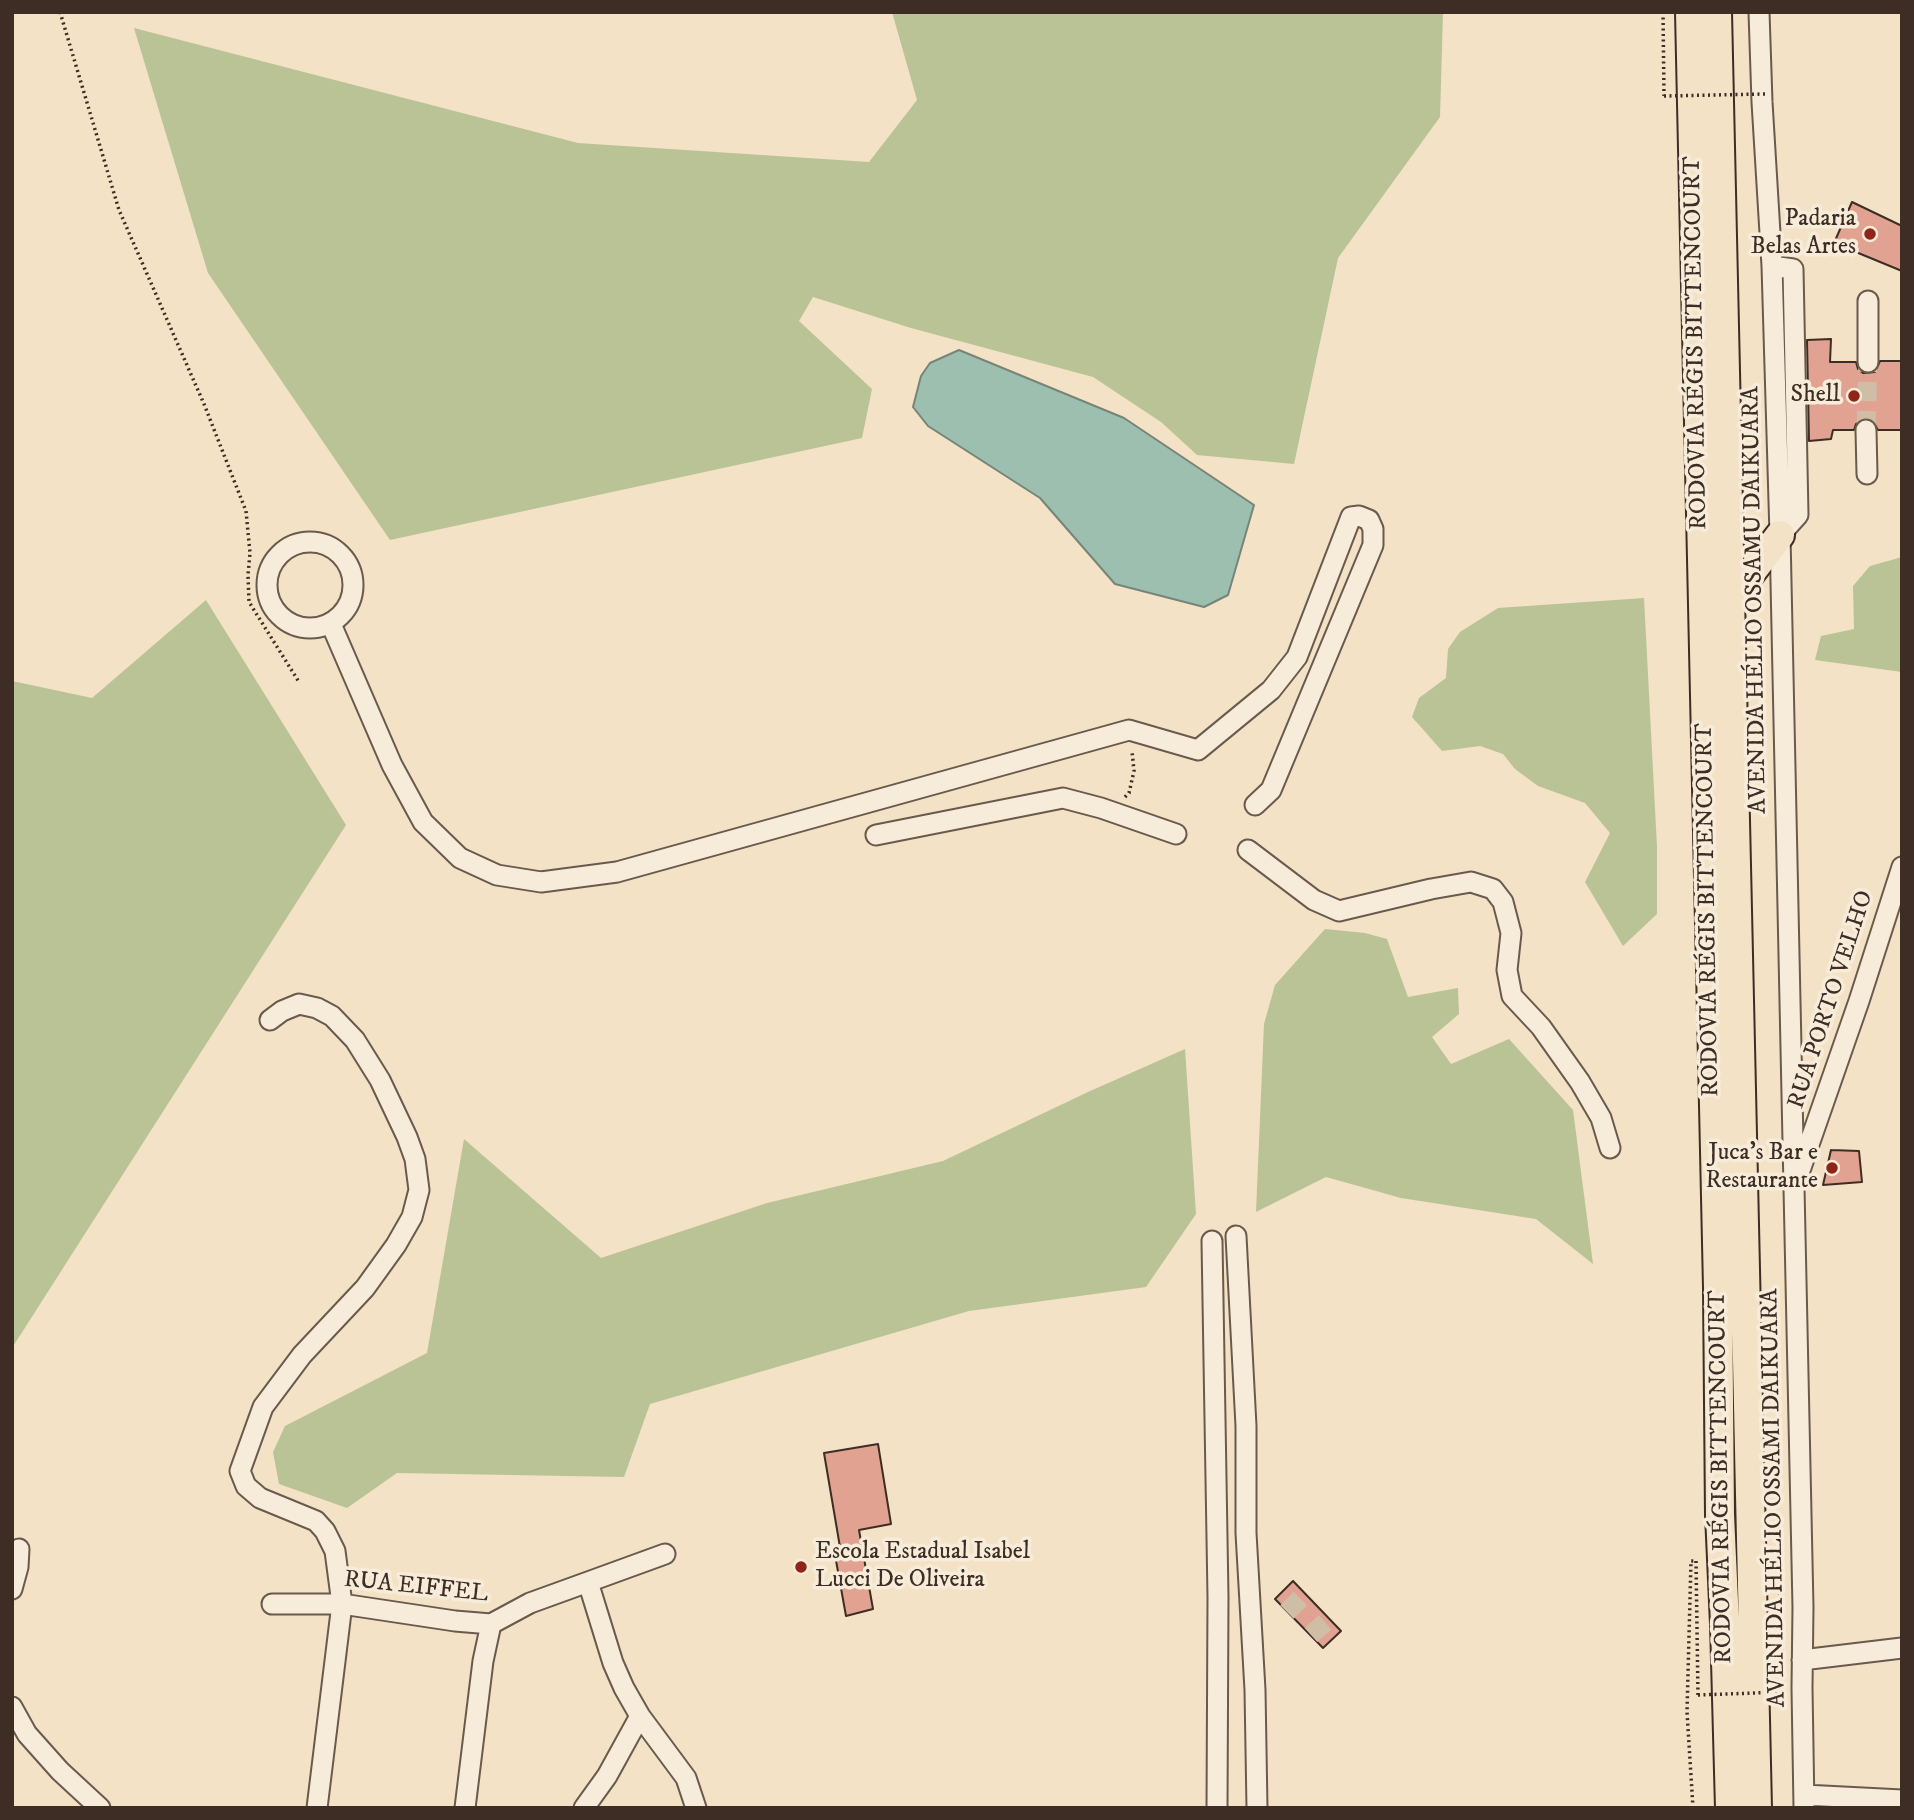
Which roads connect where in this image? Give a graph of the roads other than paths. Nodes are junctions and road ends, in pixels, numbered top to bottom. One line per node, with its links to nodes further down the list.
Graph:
1 (1690, 12): 42 (highway, RODOVIA RÉGIS BITTENCOURT)
2 (1717, 12): 10 (highway, RODOVIA RÉGIS BITTENCOURT)
3 (1759, 12): 4 (street, AVENIDA HÉLIO OSSAMU DAIKUARA)
4 (1772, 266): 9 (street, AVENIDA HÉLIO OSSAMU DAIKUARA); 9 (street)
5 (1868, 300): 6 (street)
6 (1868, 362)
7 (1866, 430): 8 (street)
8 (1867, 474)
9 (1789, 525): 10 (highway); 19 (street, AVENIDA HÉLIO OSSAMU DAIKUARA)
10 (1730, 600): 43 (highway, RODOVIA RÉGIS BITTENCOURT)
11 (331, 624): 11 (street); 12 (street)
12 (1255, 806)
13 (1176, 834): 14 (street)
14 (876, 835)
15 (1248, 850): 18 (street)
16 (1902, 867): 19 (street, RUA PORTO VELHO)
17 (270, 1020): 27 (street)
18 (1610, 1149)
19 (1794, 1187): 30 (street, AVENIDA HÉLIO OSSAMI DAIKUARA)
20 (1236, 1236): 41 (street)
21 (1212, 1241): 40 (street)
22 (19, 1549): 25 (street)
23 (665, 1554): 24 (street, RUA EIFFEL)
24 (588, 1582): 28 (street, RUA EIFFEL); 32 (street)
25 (12, 1589)
26 (272, 1604): 27 (street, RUA EIFFEL)
27 (342, 1604): 28 (street, RUA EIFFEL); 36 (street)
28 (491, 1624): 37 (street)
29 (1902, 1648): 30 (street)
30 (1802, 1660): 34 (street, AVENIDA HÉLIO OSSAMI DAIKUARA)
31 (12, 1707): 35 (street)
32 (640, 1716): 38 (street); 39 (street)
33 (1902, 1800): 34 (street)
34 (1804, 1801)
35 (100, 1808)
36 (317, 1808)
37 (465, 1808)
38 (584, 1808)
39 (696, 1808)
40 (1217, 1808)
41 (1257, 1808)
42 (1730, 1808)
43 (1757, 1808)

